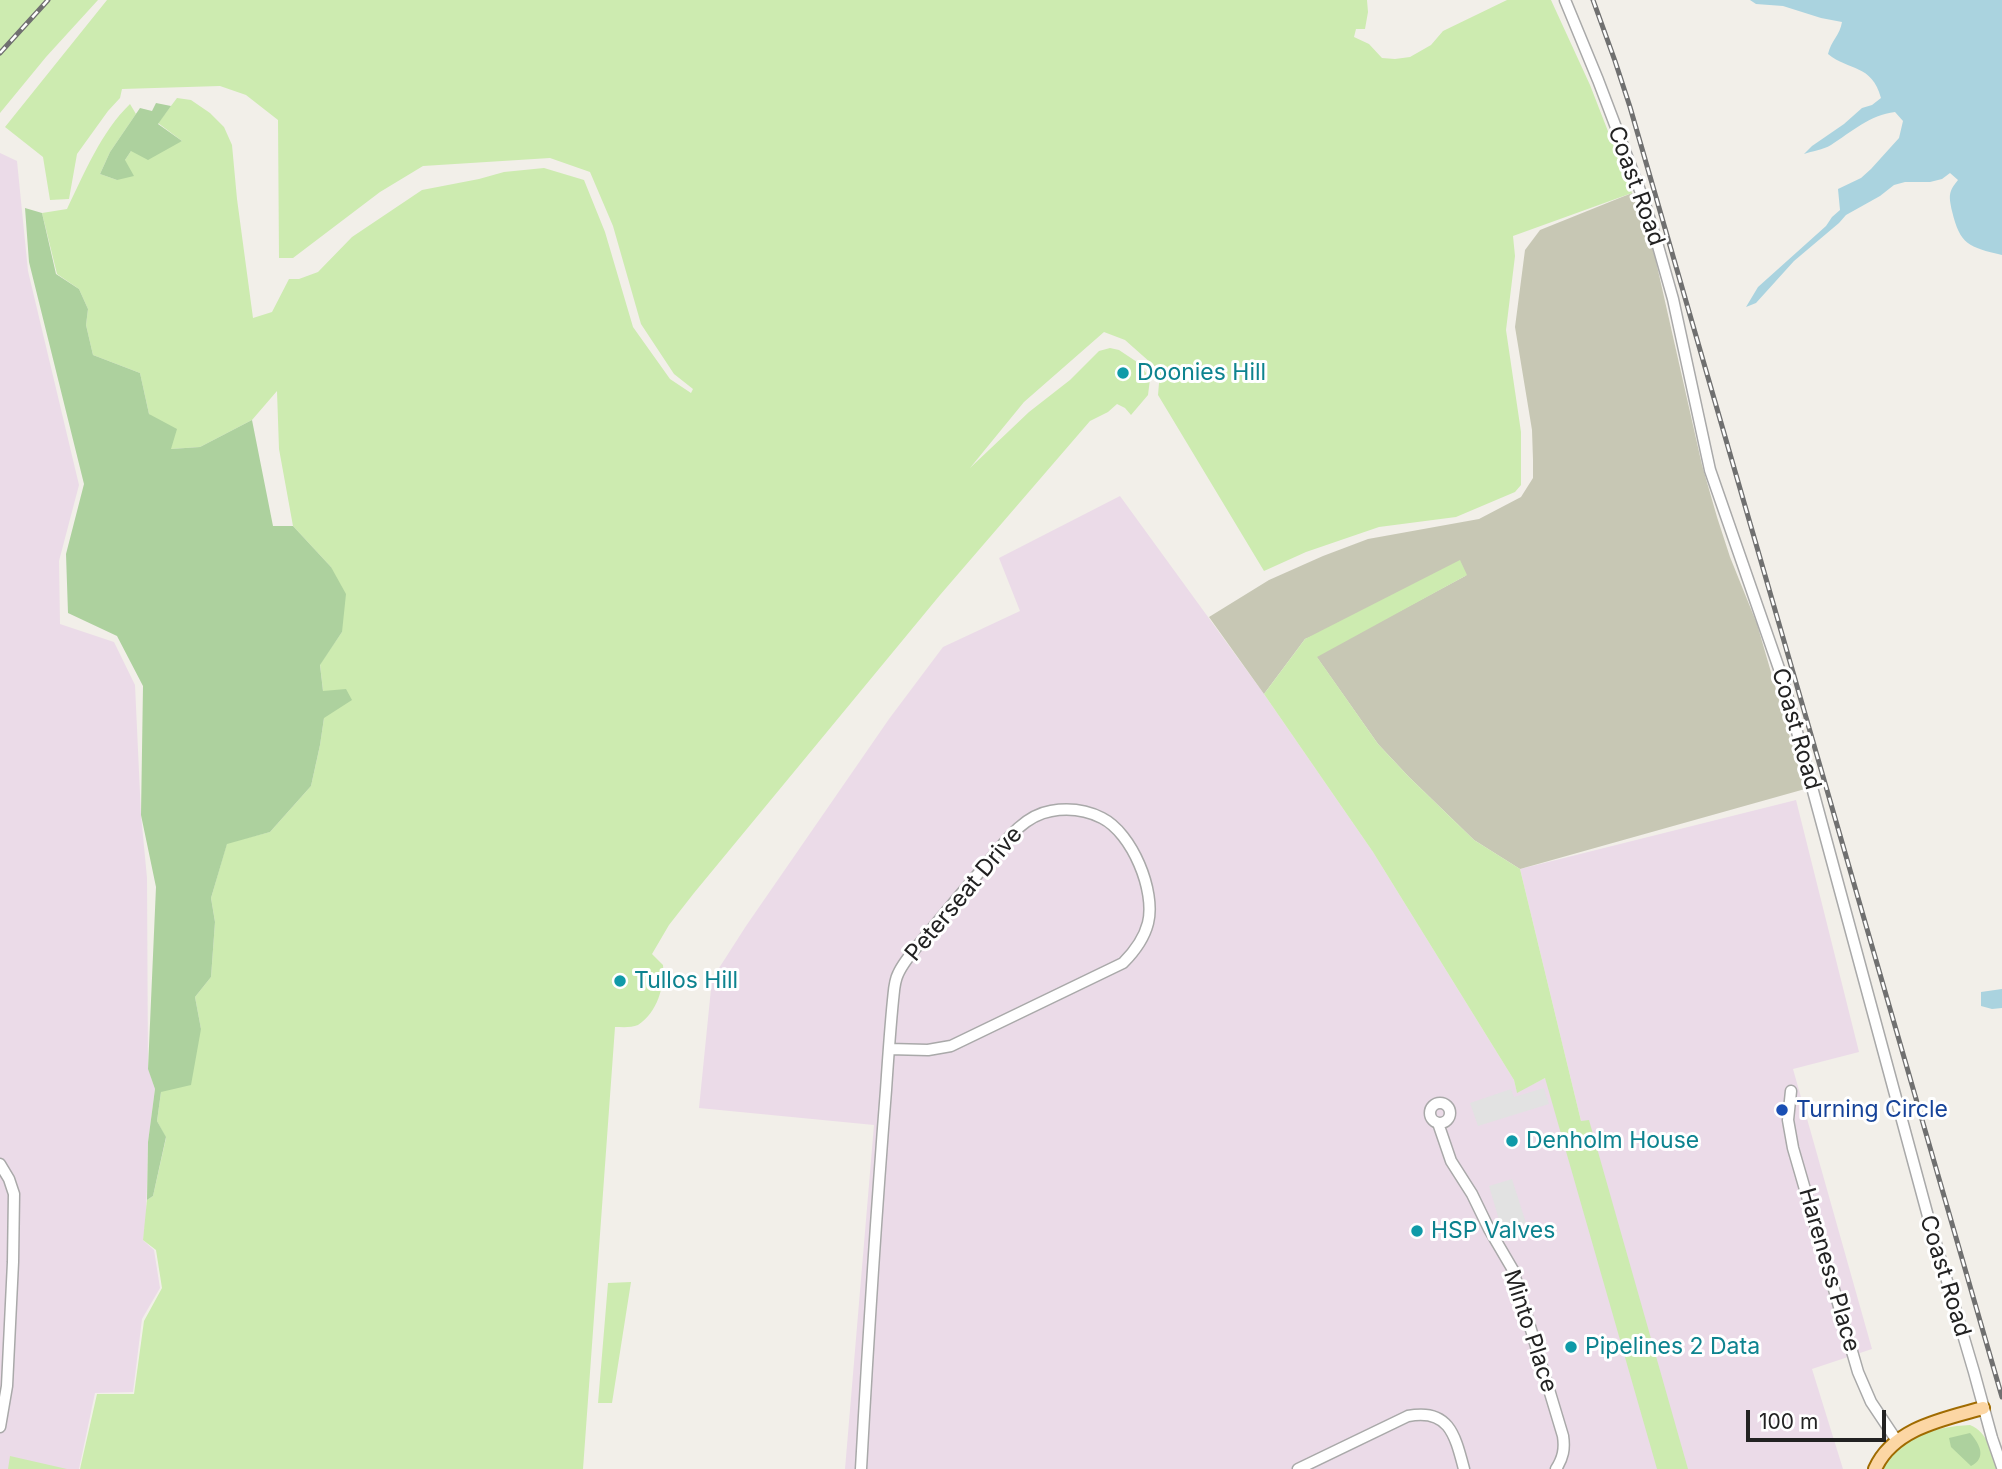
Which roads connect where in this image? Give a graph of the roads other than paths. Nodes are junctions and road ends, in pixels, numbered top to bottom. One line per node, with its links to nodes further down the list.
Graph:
1 (1565, 0): 6 (street, Coast Road)
2 (889, 1049): 2 (street, Peterseat Drive); 10 (street, Peterseat Drive)
3 (1791, 1091): 8 (street, Hareness Place)
4 (1438, 1123): 13 (street, Minto Place)
5 (0, 1164): 7 (street)
6 (1983, 1408): 8 (main road); 9 (street, Coast Road)
7 (0, 1427)
8 (1897, 1441): 14 (main road)
9 (2002, 1467)
10 (861, 1469)
11 (1298, 1469): 12 (street)
12 (1464, 1469)
13 (1556, 1469)
14 (1875, 1469)

